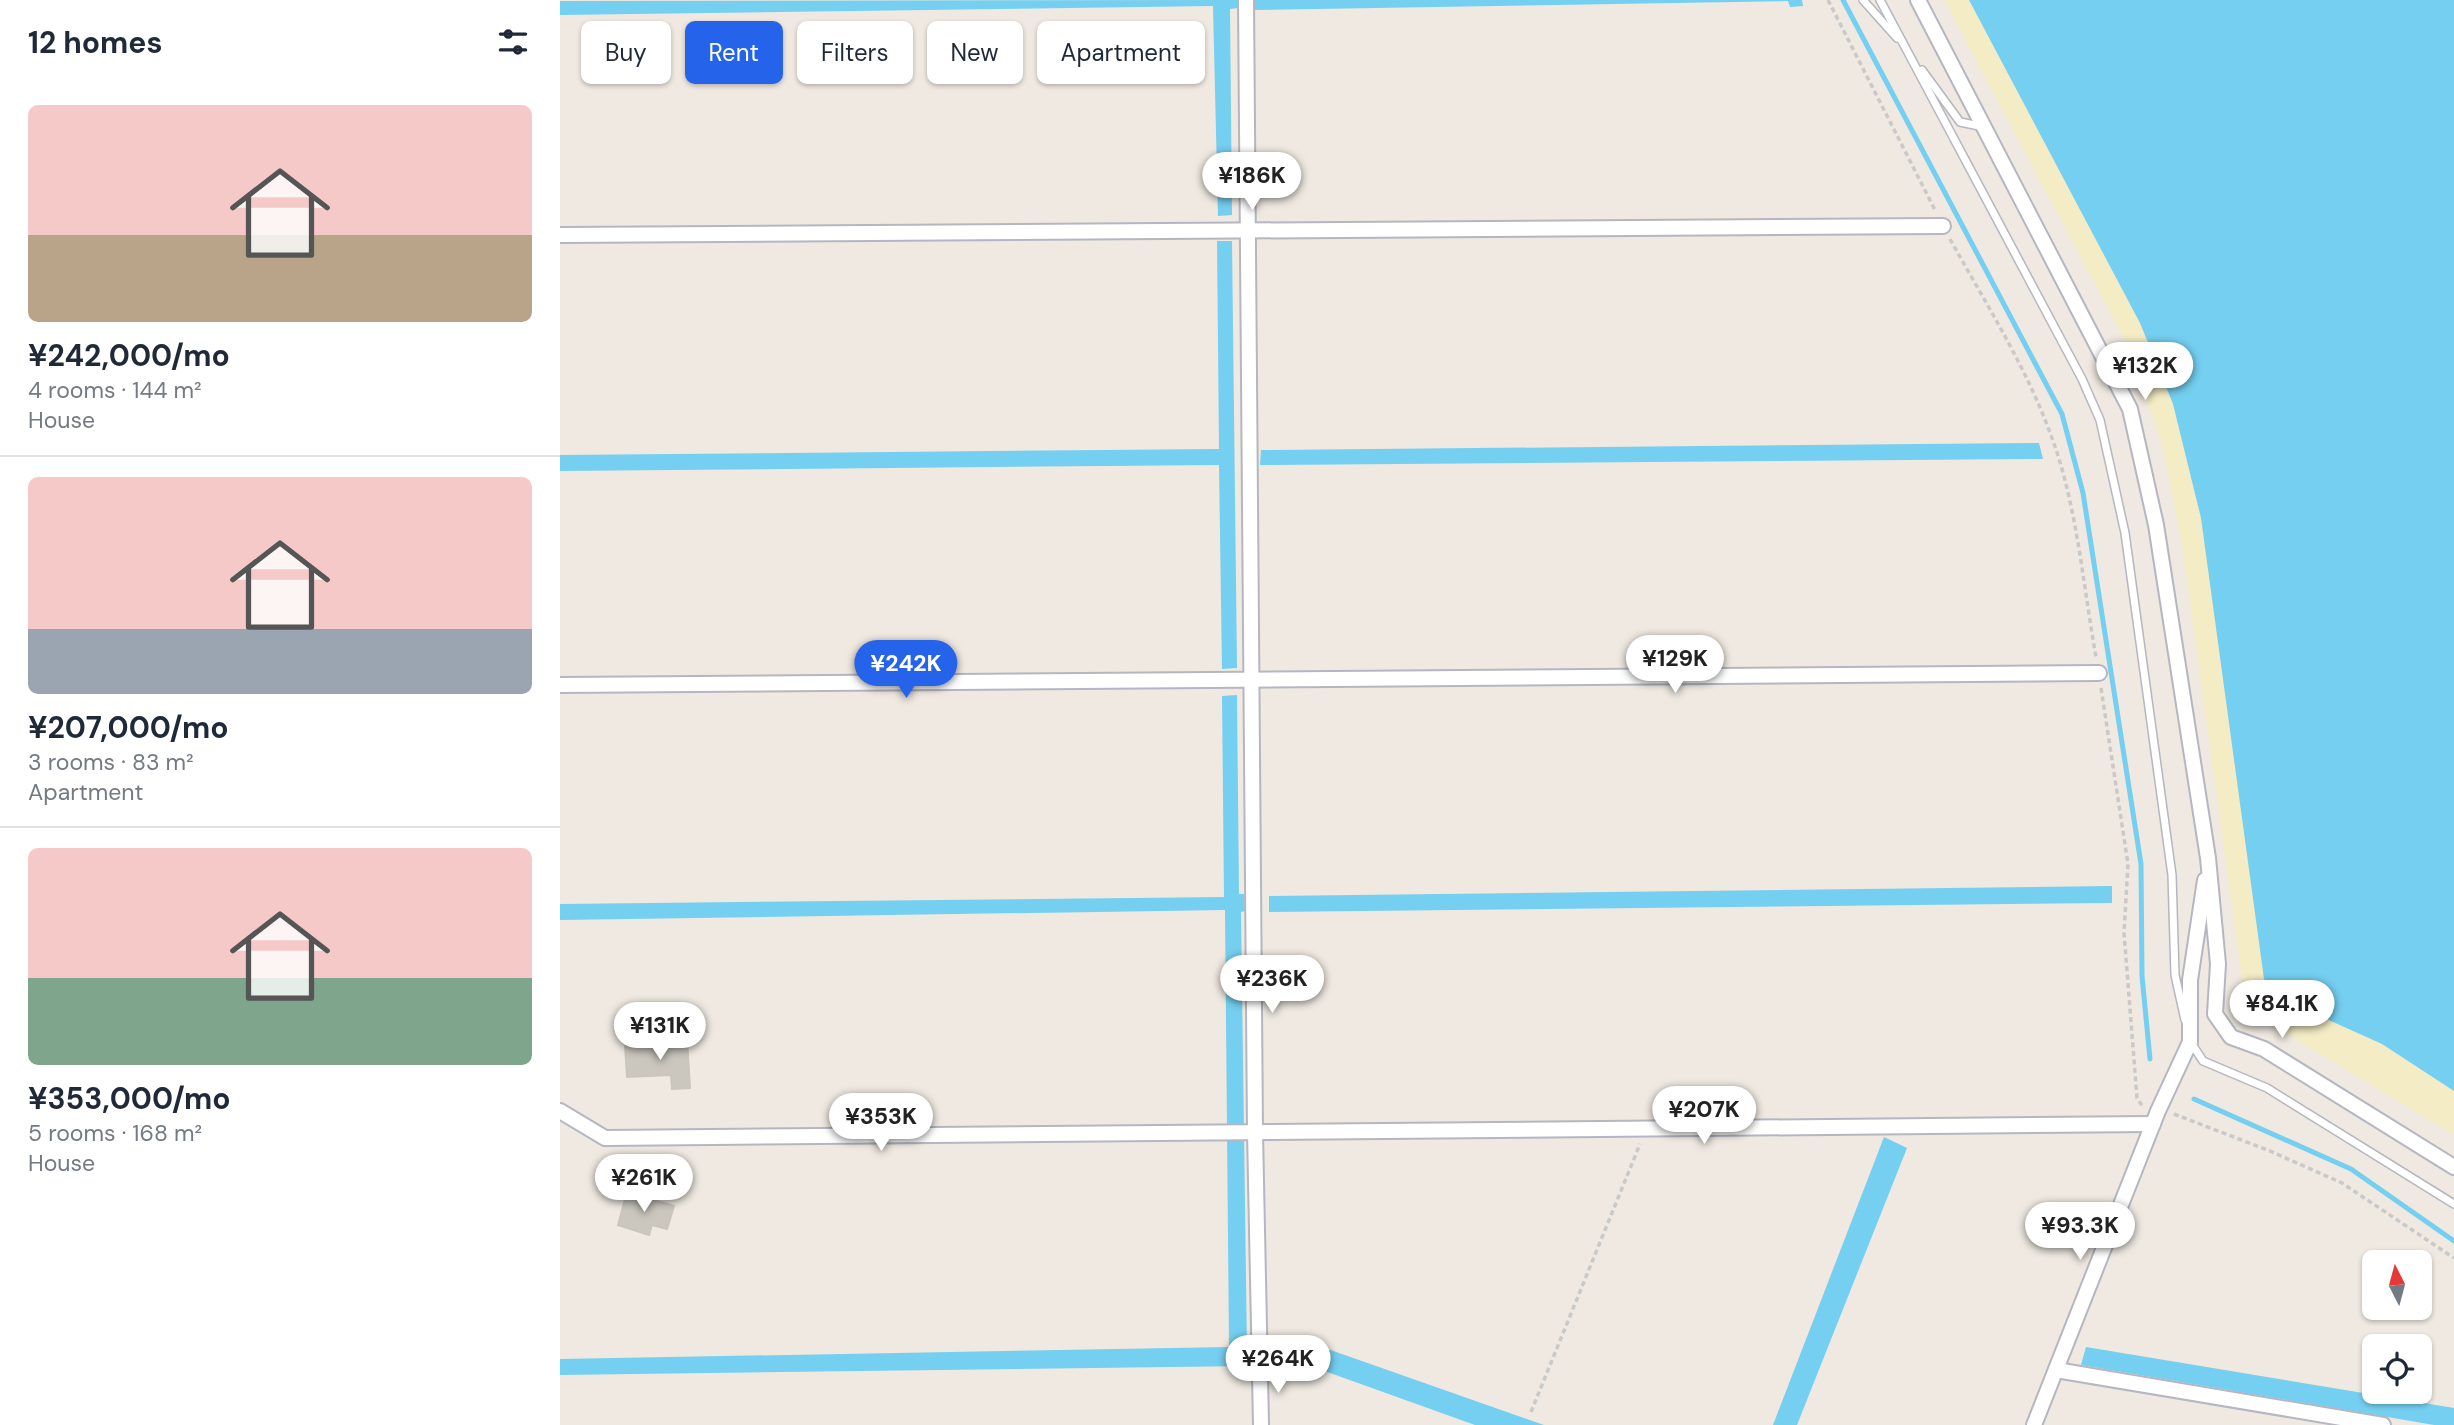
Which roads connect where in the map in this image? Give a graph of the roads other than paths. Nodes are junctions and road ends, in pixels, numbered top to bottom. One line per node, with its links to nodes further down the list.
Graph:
1 (1245, 0): 8 (street)
2 (1863, 0): 5 (lane)
3 (1880, 0): 5 (lane)
4 (1918, 0): 6 (street)
5 (1905, 47): 6 (lane); 14 (lane)
6 (1985, 127): 13 (street)
7 (1943, 226): 8 (street)
8 (1248, 229): 9 (street); 11 (street)
9 (560, 235)
10 (2099, 673): 11 (street)
11 (1251, 681): 12 (street); 17 (street)
12 (560, 685)
13 (2208, 858): 14 (street); 18 (street)
14 (2190, 1042): 16 (street); 19 (lane)
15 (560, 1111): 17 (street)
16 (2155, 1118): 17 (street); 20 (street)
17 (1255, 1132): 21 (street)
18 (2454, 1167)
19 (2454, 1204)
20 (2056, 1370): 22 (street); 23 (street)
21 (1261, 1425)
22 (2034, 1425)
23 (2383, 1425)

